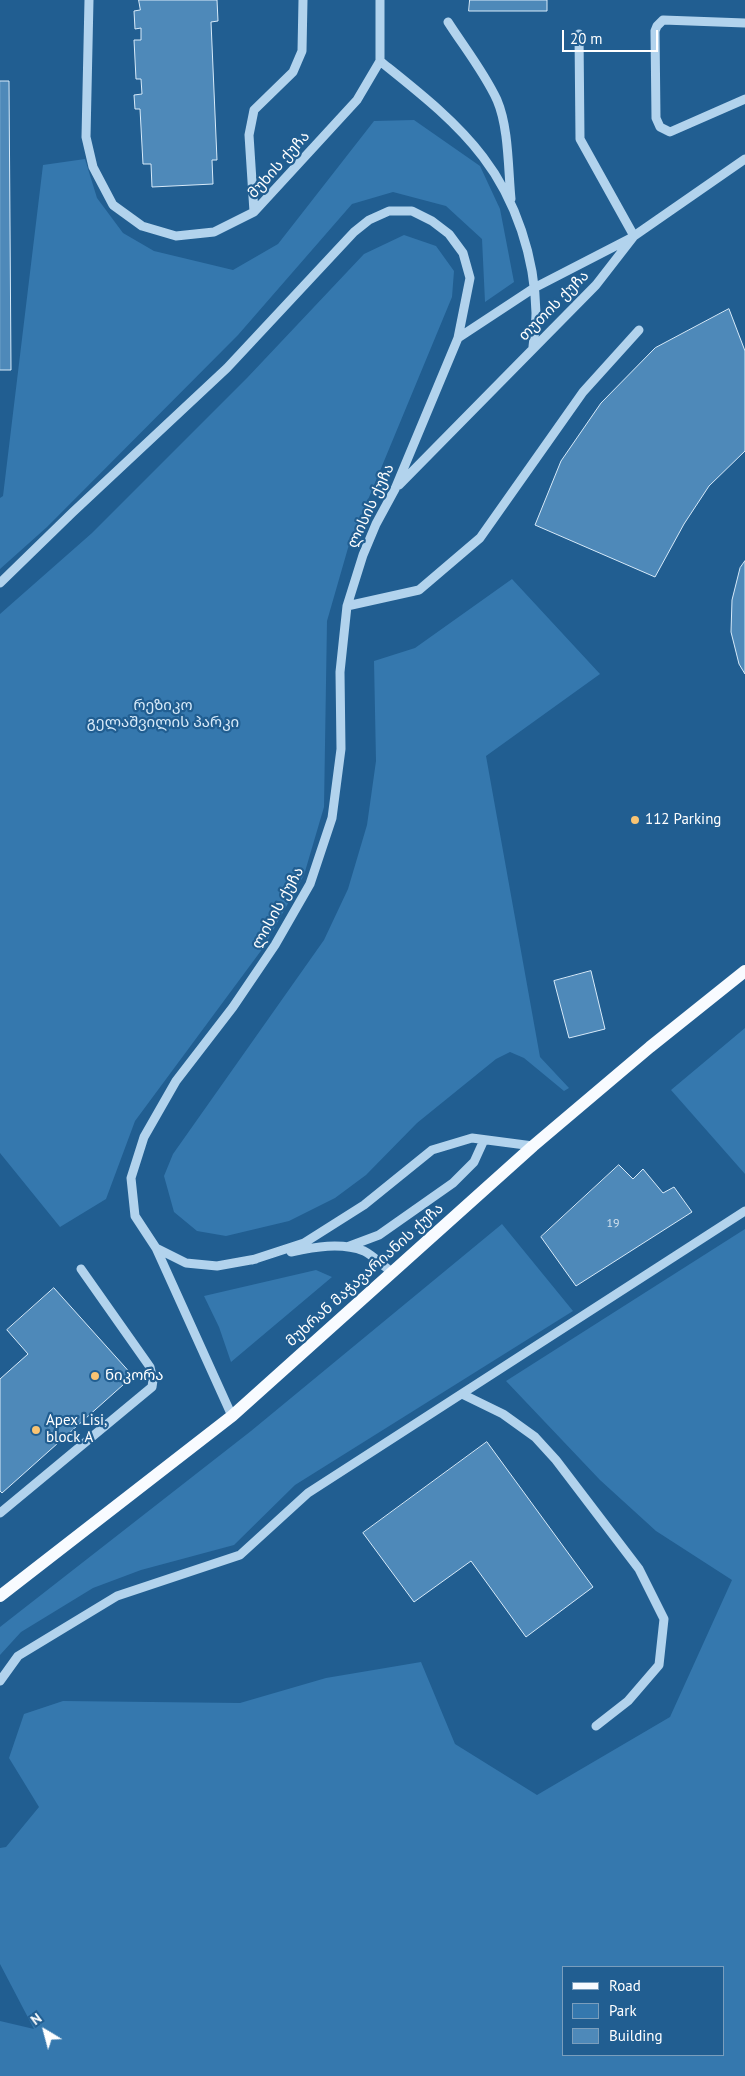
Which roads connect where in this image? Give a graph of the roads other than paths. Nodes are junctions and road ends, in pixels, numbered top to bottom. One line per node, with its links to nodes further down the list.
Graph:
1 (89, 0): 11 (street, მუხის ქუჩა)
2 (303, 0): 11 (street)
3 (380, 0): 7 (street)
4 (448, 22): 10 (street)
5 (745, 23): 8 (street)
6 (579, 34): 12 (street)
7 (380, 61): 10 (street); 11 (street, მუხის ქუჩა)
8 (745, 99)
9 (745, 159): 12 (street, თუთის ქუჩა)
10 (511, 202): 13 (street)
11 (254, 212)
12 (634, 236): 13 (street); 16 (street, თუთის ქუჩა)
13 (534, 288): 15 (street); 16 (street)
14 (639, 330): 19 (street)
15 (458, 338): 17 (street, ლისის ქუჩა); 18 (street, ლისის ქუჩა)
16 (533, 347): 17 (street, თუთის ქუჩა)
17 (396, 489): 19 (street, ლისის ქუჩა)
18 (0, 583)
19 (347, 606): 25 (street, ლისის ქუჩა)
20 (745, 971): 22 (main road, მუხრან მაჭავარიანის ქუჩა)
21 (484, 1140): 22 (street); 24 (street); 26 (street)
22 (533, 1146): 28 (main road, მუხრან მაჭავარიანის ქუჩა)
23 (745, 1211): 29 (street)
24 (347, 1247): 26 (street); 28 (street)
25 (156, 1248): 26 (street); 30 (street, ლისის ქუჩა)
26 (252, 1260)
27 (81, 1268): 31 (street)
28 (392, 1272): 30 (main road, მუხრან მაჭავარიანის ქუჩა)
29 (462, 1394): 33 (street); 34 (street)
30 (232, 1416): 32 (main road, მუხრან მაჭავარიანის ქუჩა)
31 (0, 1513)
32 (0, 1596)
33 (0, 1681)
34 (596, 1726)

